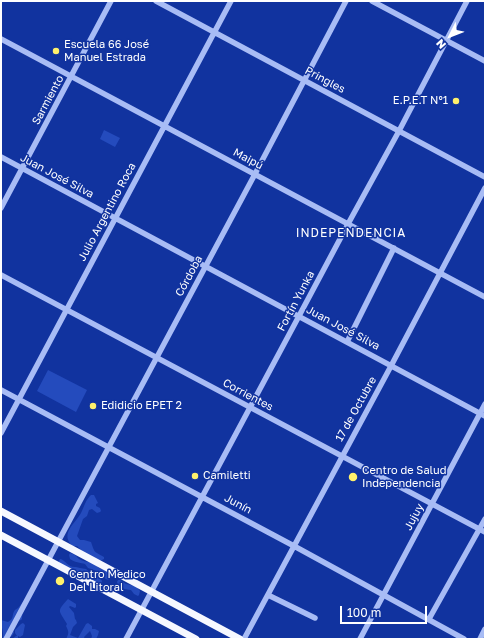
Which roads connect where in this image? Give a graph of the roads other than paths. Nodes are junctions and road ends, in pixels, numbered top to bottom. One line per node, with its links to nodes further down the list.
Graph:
1 (111, 1): 11 (street, Sarmiento)
2 (156, 1): 7 (street, Pringles)
3 (231, 1): 7 (street, Julio Argentino Roca)
4 (346, 1): 12 (street, Córdoba)
5 (372, 1): 9 (street)
6 (467, 1): 9 (street, Fortín Yunka)
7 (214, 32): 12 (street, Pringles); 13 (street, Julio Argentino Roca)
8 (1, 39): 11 (street, Maipú)
9 (446, 40): 10 (street); 14 (street, Fortín Yunka)
10 (485, 61)
11 (71, 76): 13 (street, Maipú); 16 (street, Sarmiento)
12 (304, 81): 14 (street, Pringles); 17 (street, Córdoba)
13 (165, 126): 17 (street, Maipú); 21 (street, Julio Argentino Roca)
14 (399, 131): 18 (street, Pringles); 22 (street, Fortín Yunka)
15 (1, 157): 16 (street, Juan José Silva)
16 (22, 168): 20 (street, Sarmiento); 21 (street, Juan José Silva)
17 (255, 174): 22 (street, Maipú); 24 (street, Córdoba)
18 (485, 177)
19 (485, 188): 25 (street, 17 de Octubre)
20 (1, 208)
21 (115, 218): 24 (street, Juan José Silva); 28 (street, Julio Argentino Roca)
22 (348, 224): 23 (street, Maipú); 29 (street, Fortín Yunka)
23 (394, 248): 25 (street, Maipú); 30 (street)
24 (206, 266): 29 (street, Juan José Silva); 31 (street, Córdoba)
25 (440, 273): 27 (street, Maipú); 32 (street, 17 de Octubre)
26 (1, 275): 28 (street, Corrientes)
27 (485, 297)
28 (66, 310): 31 (street, Corrientes); 34 (street, Julio Argentino Roca)
29 (299, 316): 30 (street, Juan José Silva); 36 (street, Fortín Yunka)
30 (347, 342): 32 (street, Juan José Silva)
31 (156, 358): 36 (street, Corrientes); 39 (street, Córdoba)
32 (391, 366): 37 (street, Juan José Silva); 40 (street, 17 de Octubre)
33 (1, 390): 34 (street, Junín)
34 (19, 400): 38 (street, Julio Argentino Roca); 39 (street, Junín)
35 (485, 404): 37 (street, Jujuy)
36 (250, 407): 40 (street, Corrientes); 41 (street, Fortín Yunka)
37 (483, 414): 42 (street, Jujuy)
38 (1, 433)
39 (109, 448): 41 (street, Junín); 47 (street, Córdoba)
40 (342, 456): 42 (street, Corrientes); 48 (street, 17 de Octubre)
41 (202, 497): 48 (street, Junín); 50 (street, Fortín Yunka)
42 (432, 504): 45 (street, Corrientes); 51 (street, Jujuy)
43 (1, 512): 47 (main road)
44 (485, 519): 45 (street)
45 (482, 531): 55 (street)
46 (1, 535): 49 (main road)
47 (58, 542): 49 (street, Córdoba); 50 (main road)
48 (294, 546): 51 (street, Junín); 52 (street, 17 de Octubre)
49 (48, 560): 53 (main road); 57 (street, Córdoba)
50 (152, 592): 53 (street, Fortín Yunka); 60 (main road)
51 (384, 594): 55 (street, Junín); 62 (street, Jujuy)
52 (268, 595): 54 (street); 61 (street, 17 de Octubre)
53 (141, 610): 58 (street, Fortín Yunka); 59 (main road)
54 (315, 618)
55 (429, 619): 63 (street, Junín)
56 (485, 630): 64 (street)
57 (6, 639)
58 (126, 639)
59 (196, 639)
60 (240, 639)
61 (244, 639)
62 (360, 639)
63 (464, 639)
64 (480, 639)

